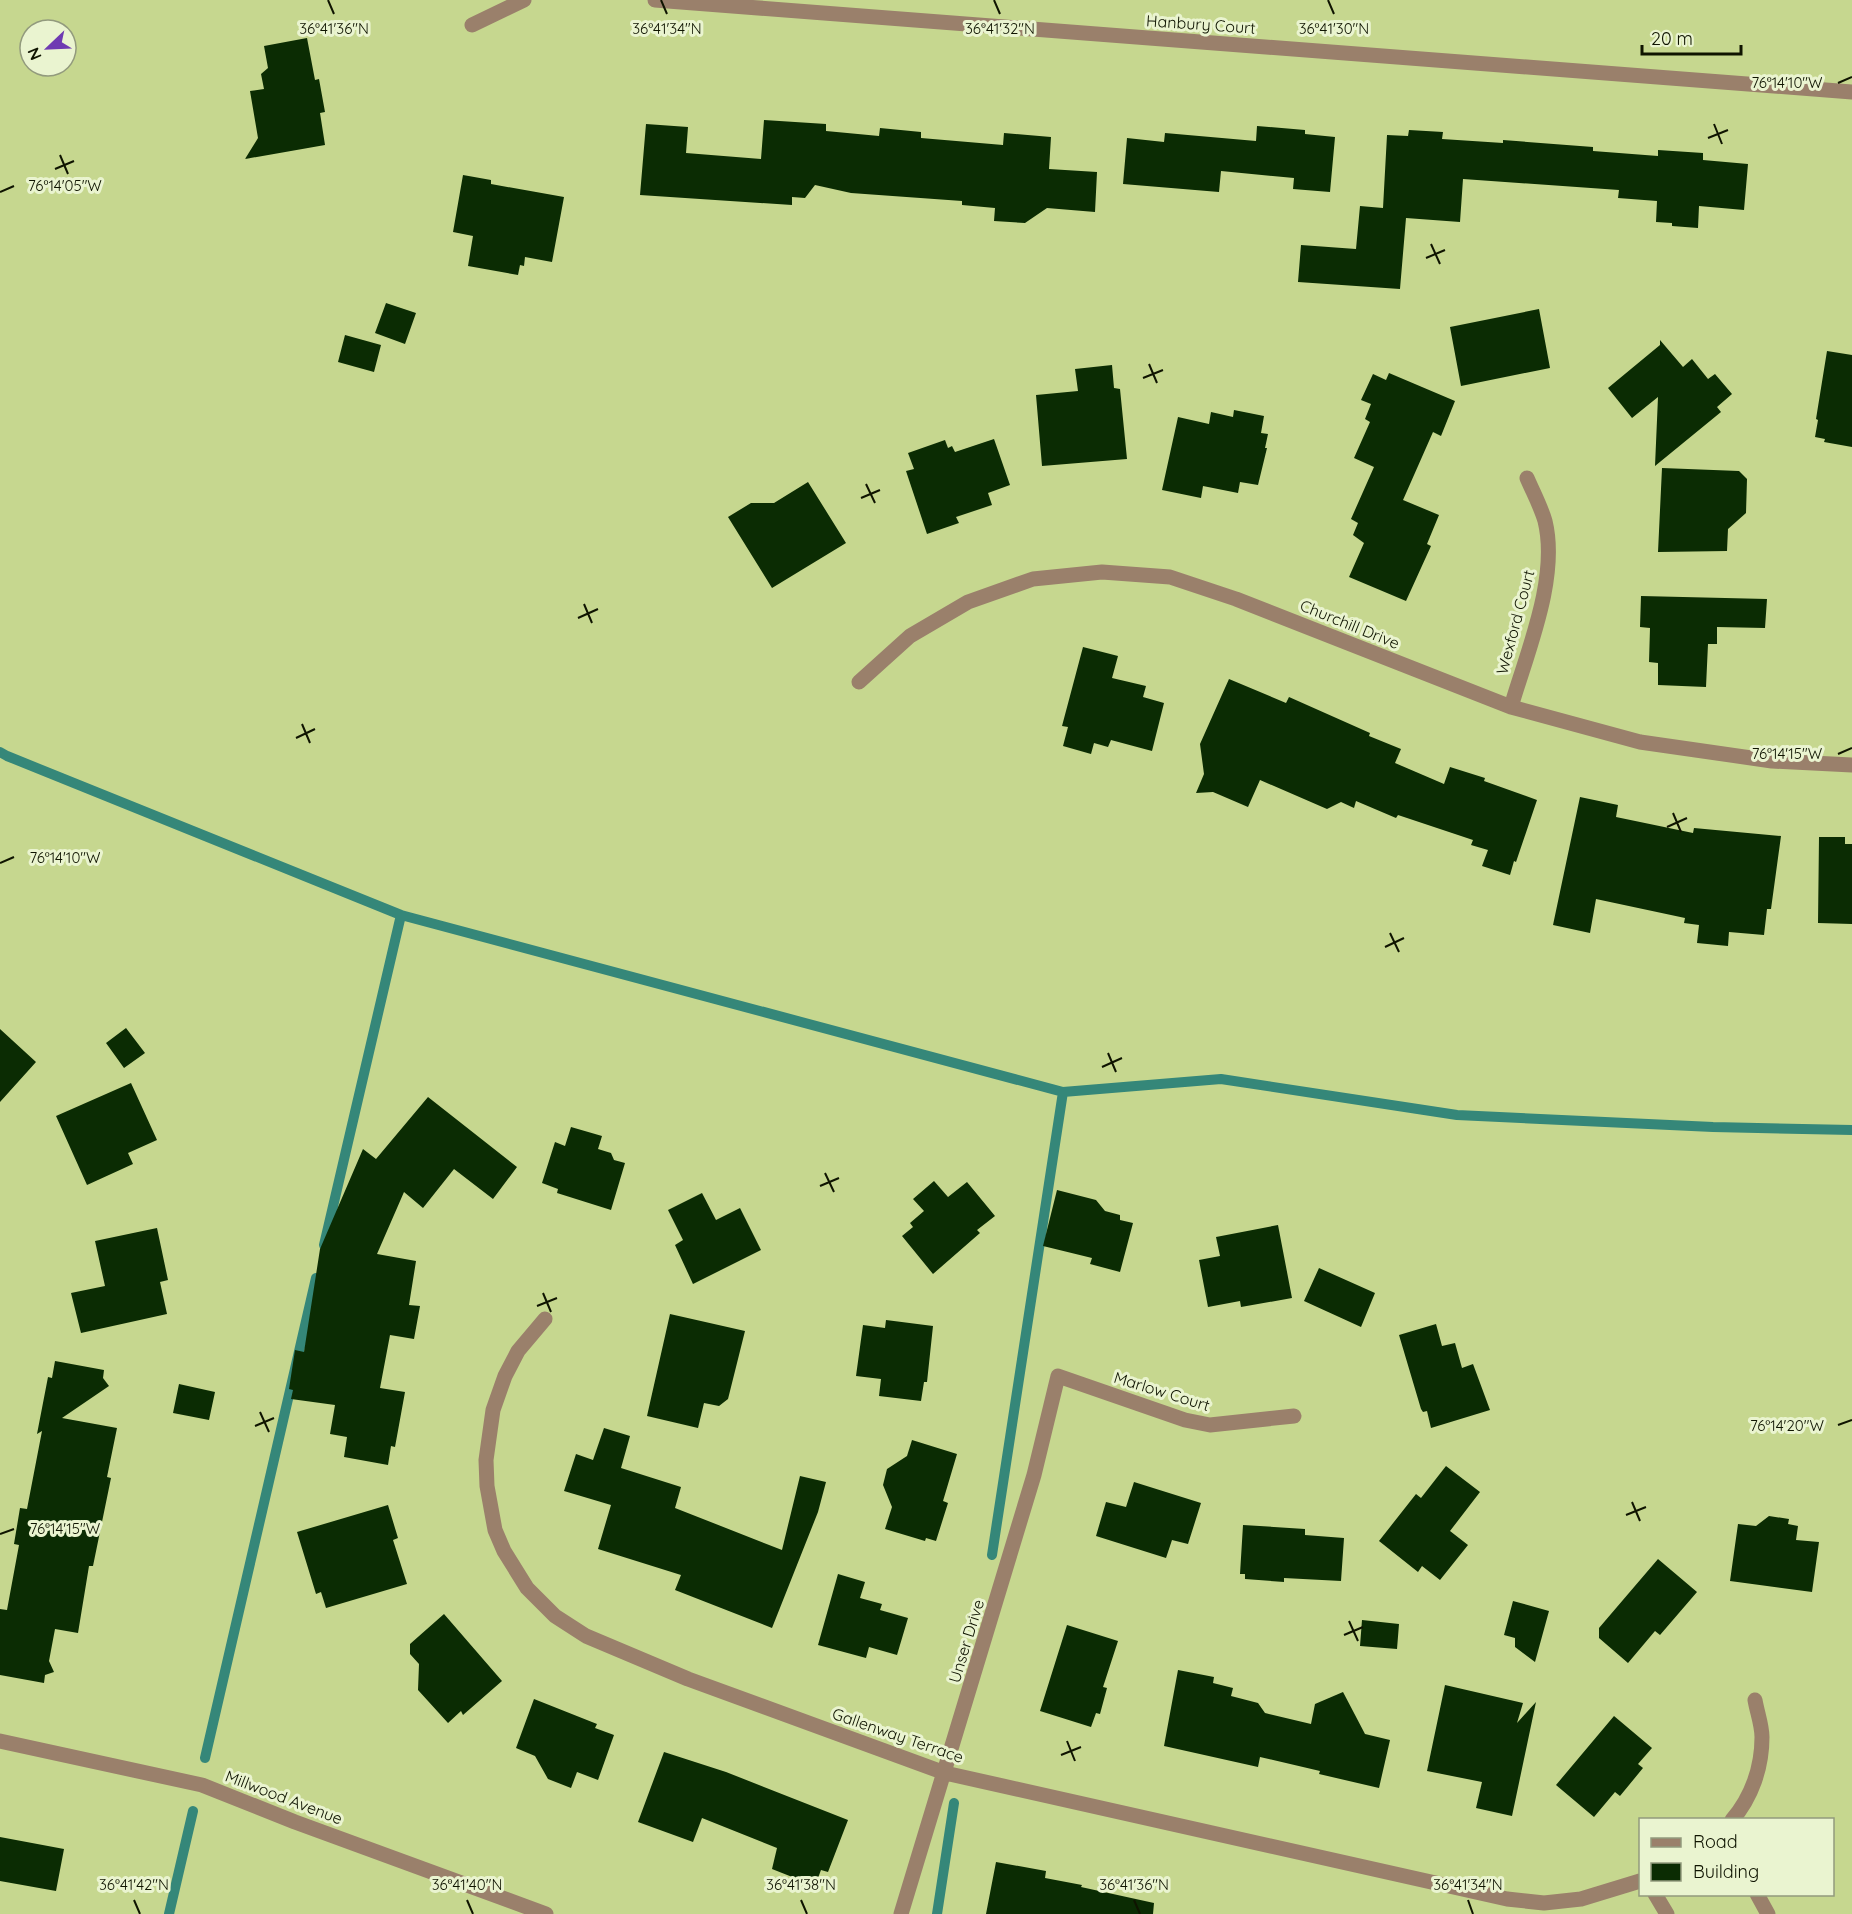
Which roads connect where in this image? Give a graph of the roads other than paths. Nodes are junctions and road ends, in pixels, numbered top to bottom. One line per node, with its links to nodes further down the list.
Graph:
1 (524, 0): 3 (street)
2 (655, 0): 4 (street, Hanbury Court)
3 (472, 25)
4 (1852, 92)
5 (1527, 478): 7 (street, Wexford Court)
6 (859, 682): 7 (street, Churchill Drive)
7 (1510, 707): 8 (street, Churchill Drive)
8 (1852, 765)
9 (545, 1319): 14 (street, Gallenway Terrace)
10 (1058, 1376): 11 (street, Marlow Court); 14 (street, Unser Drive)
11 (1294, 1416)
12 (1755, 1700): 15 (street)
13 (0, 1741): 19 (street, Millwood Avenue)
14 (945, 1773): 16 (street, Gallenway Terrace); 20 (street, Unser Drive)
15 (1734, 1818)
16 (1639, 1882)
17 (1656, 1896): 21 (street)
18 (1758, 1896): 22 (street)
19 (546, 1914)
20 (902, 1914)
21 (1667, 1914)
22 (1768, 1914)

